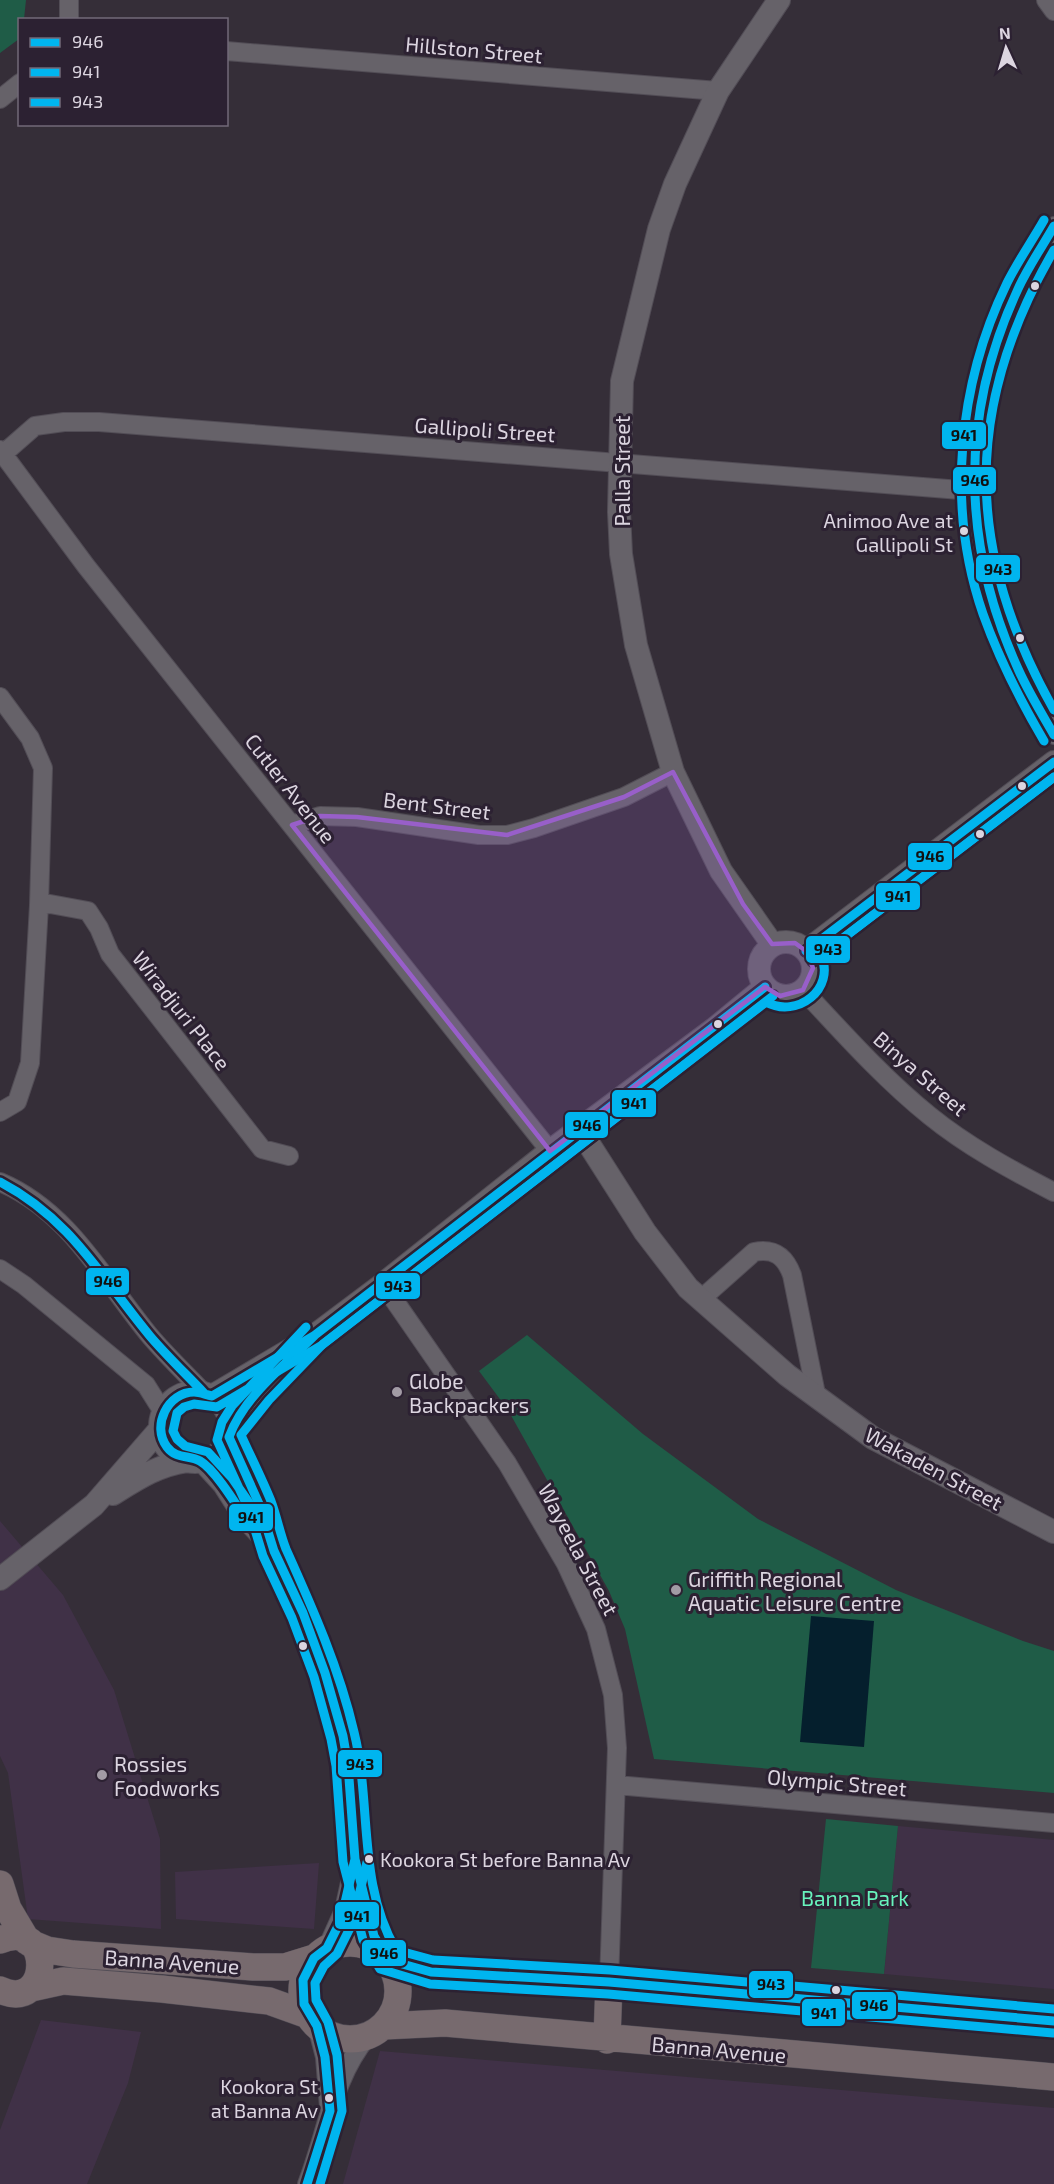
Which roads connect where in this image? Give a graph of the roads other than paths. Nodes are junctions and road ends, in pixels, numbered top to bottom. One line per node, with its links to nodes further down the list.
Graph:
1 (69, 0): 5 (street)
2 (779, 0): 8 (street, Palla Street)
3 (1046, 0): 4 (street)
4 (1054, 11)
5 (69, 18)
6 (228, 51): 8 (street, Hillston Street)
7 (18, 85): 9 (street)
8 (718, 91): 12 (street, Palla Street)
9 (0, 99)
10 (1054, 225): 13 (street)
11 (2, 452): 12 (street, Gallipoli Street); 18 (street, Cutler Avenue)
12 (620, 462): 13 (street, Gallipoli Street); 17 (street, Palla Street)
13 (973, 492): 15 (street)
14 (0, 697): 19 (street)
15 (1054, 735)
16 (1054, 762): 21 (street)
17 (674, 772): 18 (street, Bent Street); 20 (street, Palla Street)
18 (292, 825): 26 (street, Cutler Avenue)
19 (39, 905): 24 (street); 27 (street, Wiradjuri Place)
20 (772, 944): 21 (street); 22 (street)
21 (806, 951): 23 (street)
22 (765, 987): 23 (street); 25 (street)
23 (803, 990): 29 (street, Binya Street)
24 (0, 1112)
25 (580, 1130): 26 (street); 32 (street, Wakaden Street)
26 (550, 1150): 31 (street)
27 (289, 1156)
28 (0, 1182): 34 (street)
29 (1054, 1192)
30 (0, 1269): 36 (street)
31 (383, 1284): 33 (street); 43 (street, Wayeela Street)
32 (700, 1300): 35 (street, Wakaden Street); 35 (street)
33 (315, 1335): 34 (street); 37 (street)
34 (208, 1394): 36 (street); 37 (street)
35 (816, 1399): 40 (street, Wakaden Street)
36 (161, 1421): 38 (street); 39 (street)
37 (230, 1432): 38 (street); 41 (street)
38 (193, 1461): 39 (street); 41 (street)
39 (94, 1505): 42 (street)
40 (1054, 1532)
41 (274, 1551): 45 (street)
42 (0, 1579)
43 (616, 1785): 44 (street, Olympic Street); 51 (street, Wayeela Street)
44 (1054, 1823)
45 (355, 1859): 48 (street); 49 (street)
46 (0, 1884): 47 (main road)
47 (14, 1939): 50 (main road, Banna Avenue); 53 (main road)
48 (321, 1953): 49 (main road); 50 (main road, Banna Avenue); 54 (main road)
49 (385, 1957): 51 (main road); 56 (main road)
50 (164, 1960): 52 (main road)
51 (609, 1983): 55 (main road); 57 (main road)
52 (162, 1989): 53 (main road, Banna Avenue); 54 (main road, Banna Avenue)
53 (9, 1995)
54 (313, 2020): 56 (main road); 59 (street)
55 (1054, 2021)
56 (376, 2031): 57 (main road, Banna Avenue); 59 (street)
57 (607, 2040): 58 (main road, Banna Avenue)
58 (1054, 2077)
59 (330, 2111): 60 (street)
60 (307, 2184)

